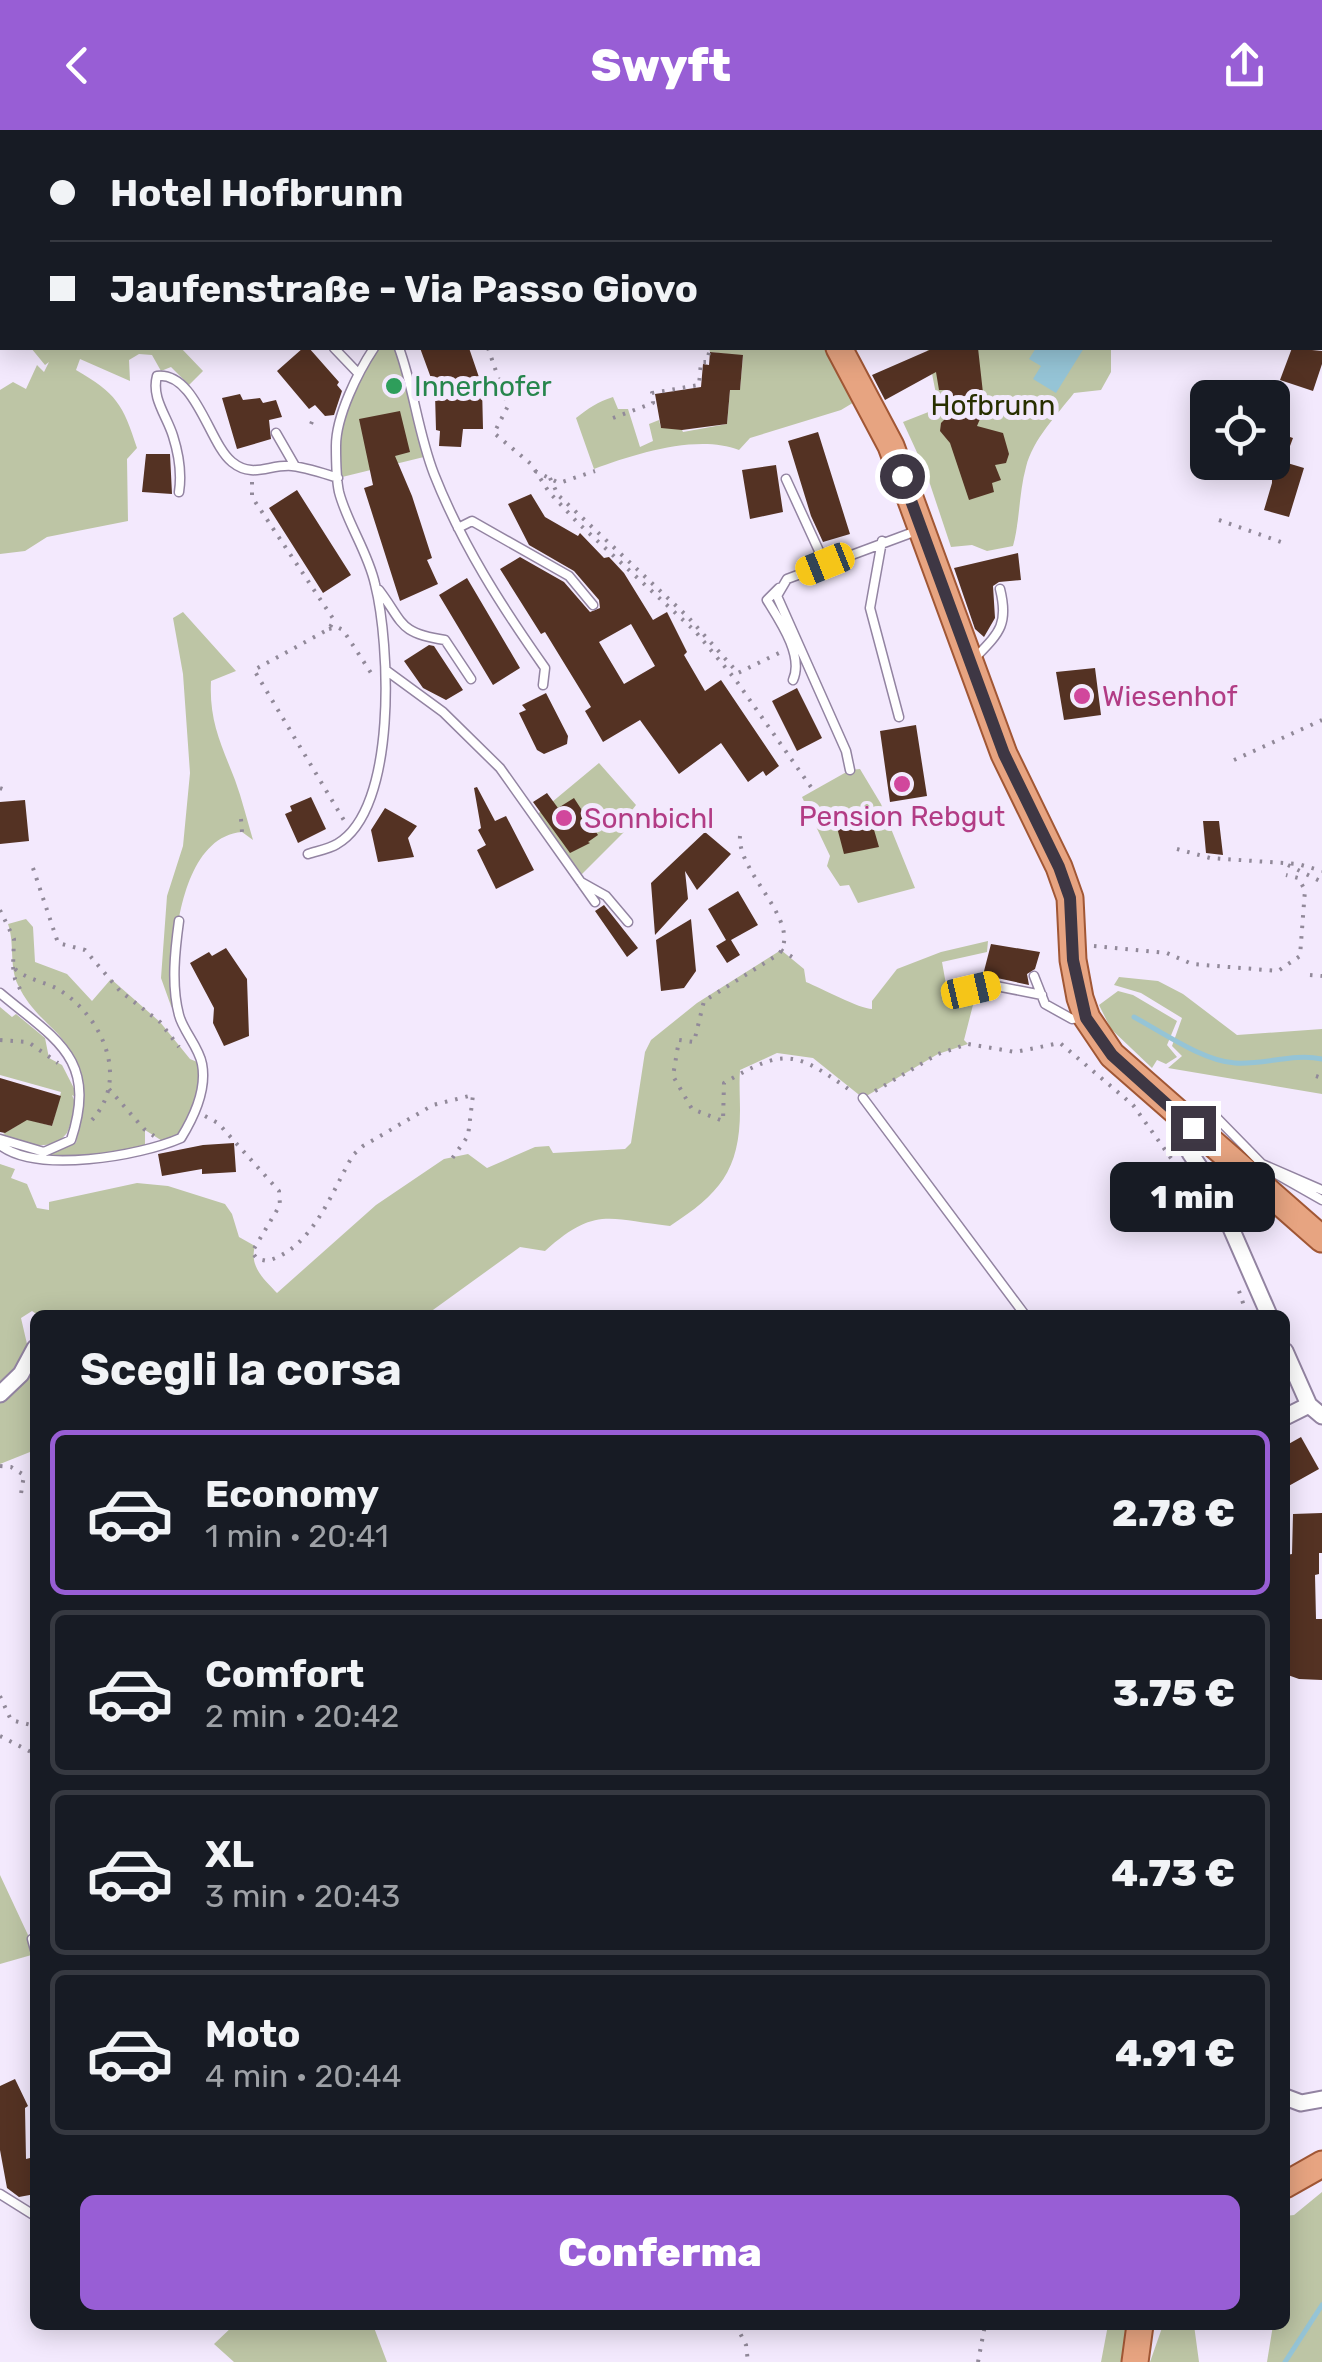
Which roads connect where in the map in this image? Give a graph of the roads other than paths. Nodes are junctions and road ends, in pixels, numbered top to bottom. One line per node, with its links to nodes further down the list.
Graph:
1 (336, 350): 5 (lane)
2 (373, 350): 5 (lane)
3 (401, 350): 11 (lane)
4 (840, 350): 12 (main road)
5 (357, 372): 8 (lane)
6 (276, 433): 7 (lane)
7 (295, 466): 8 (lane); 10 (lane)
8 (338, 478): 16 (lane)
9 (786, 479): 14 (lane)
10 (179, 492)
11 (458, 528): 18 (lane); 23 (lane)
12 (922, 528): 13 (lane); 19 (main road)
13 (882, 541): 14 (lane); 24 (lane)
14 (825, 564): 15 (lane)
15 (782, 586): 22 (lane); 25 (lane)
16 (376, 587): 20 (lane); 21 (lane)
17 (1000, 588): 19 (lane)
18 (593, 605)
19 (971, 662): 35 (main road)
20 (387, 670): 26 (lane); 27 (lane)
21 (470, 679)
22 (793, 680)
23 (543, 684)
24 (899, 716)
25 (850, 770)
26 (308, 854)
27 (581, 882): 28 (lane); 30 (lane)
28 (595, 902)
29 (179, 921): 38 (lane)
30 (628, 922)
31 (1034, 976): 34 (lane)
32 (971, 990): 34 (lane)
33 (0, 993): 38 (lane)
34 (1042, 995): 35 (lane)
35 (1086, 1018): 37 (main road)
36 (862, 1098): 43 (lane)
37 (1193, 1128): 39 (lane); 42 (main road); 44 (street)
38 (0, 1142)
39 (1262, 1164): 40 (lane); 41 (lane)
40 (1322, 1190)
41 (1322, 1200)
42 (1322, 1238)
43 (1020, 1310)
44 (1266, 1310)
45 (30, 1357): 47 (street)
46 (1290, 1361): 48 (street)
47 (0, 1394)
48 (1316, 1410): 49 (street)
49 (1290, 1416)
50 (1290, 2099): 51 (street)
51 (1322, 2099)
52 (1322, 2164): 53 (main road)
53 (1290, 2183)
54 (0, 2194): 55 (lane)
55 (30, 2213)
56 (1139, 2330): 57 (main road)
57 (1135, 2362)

